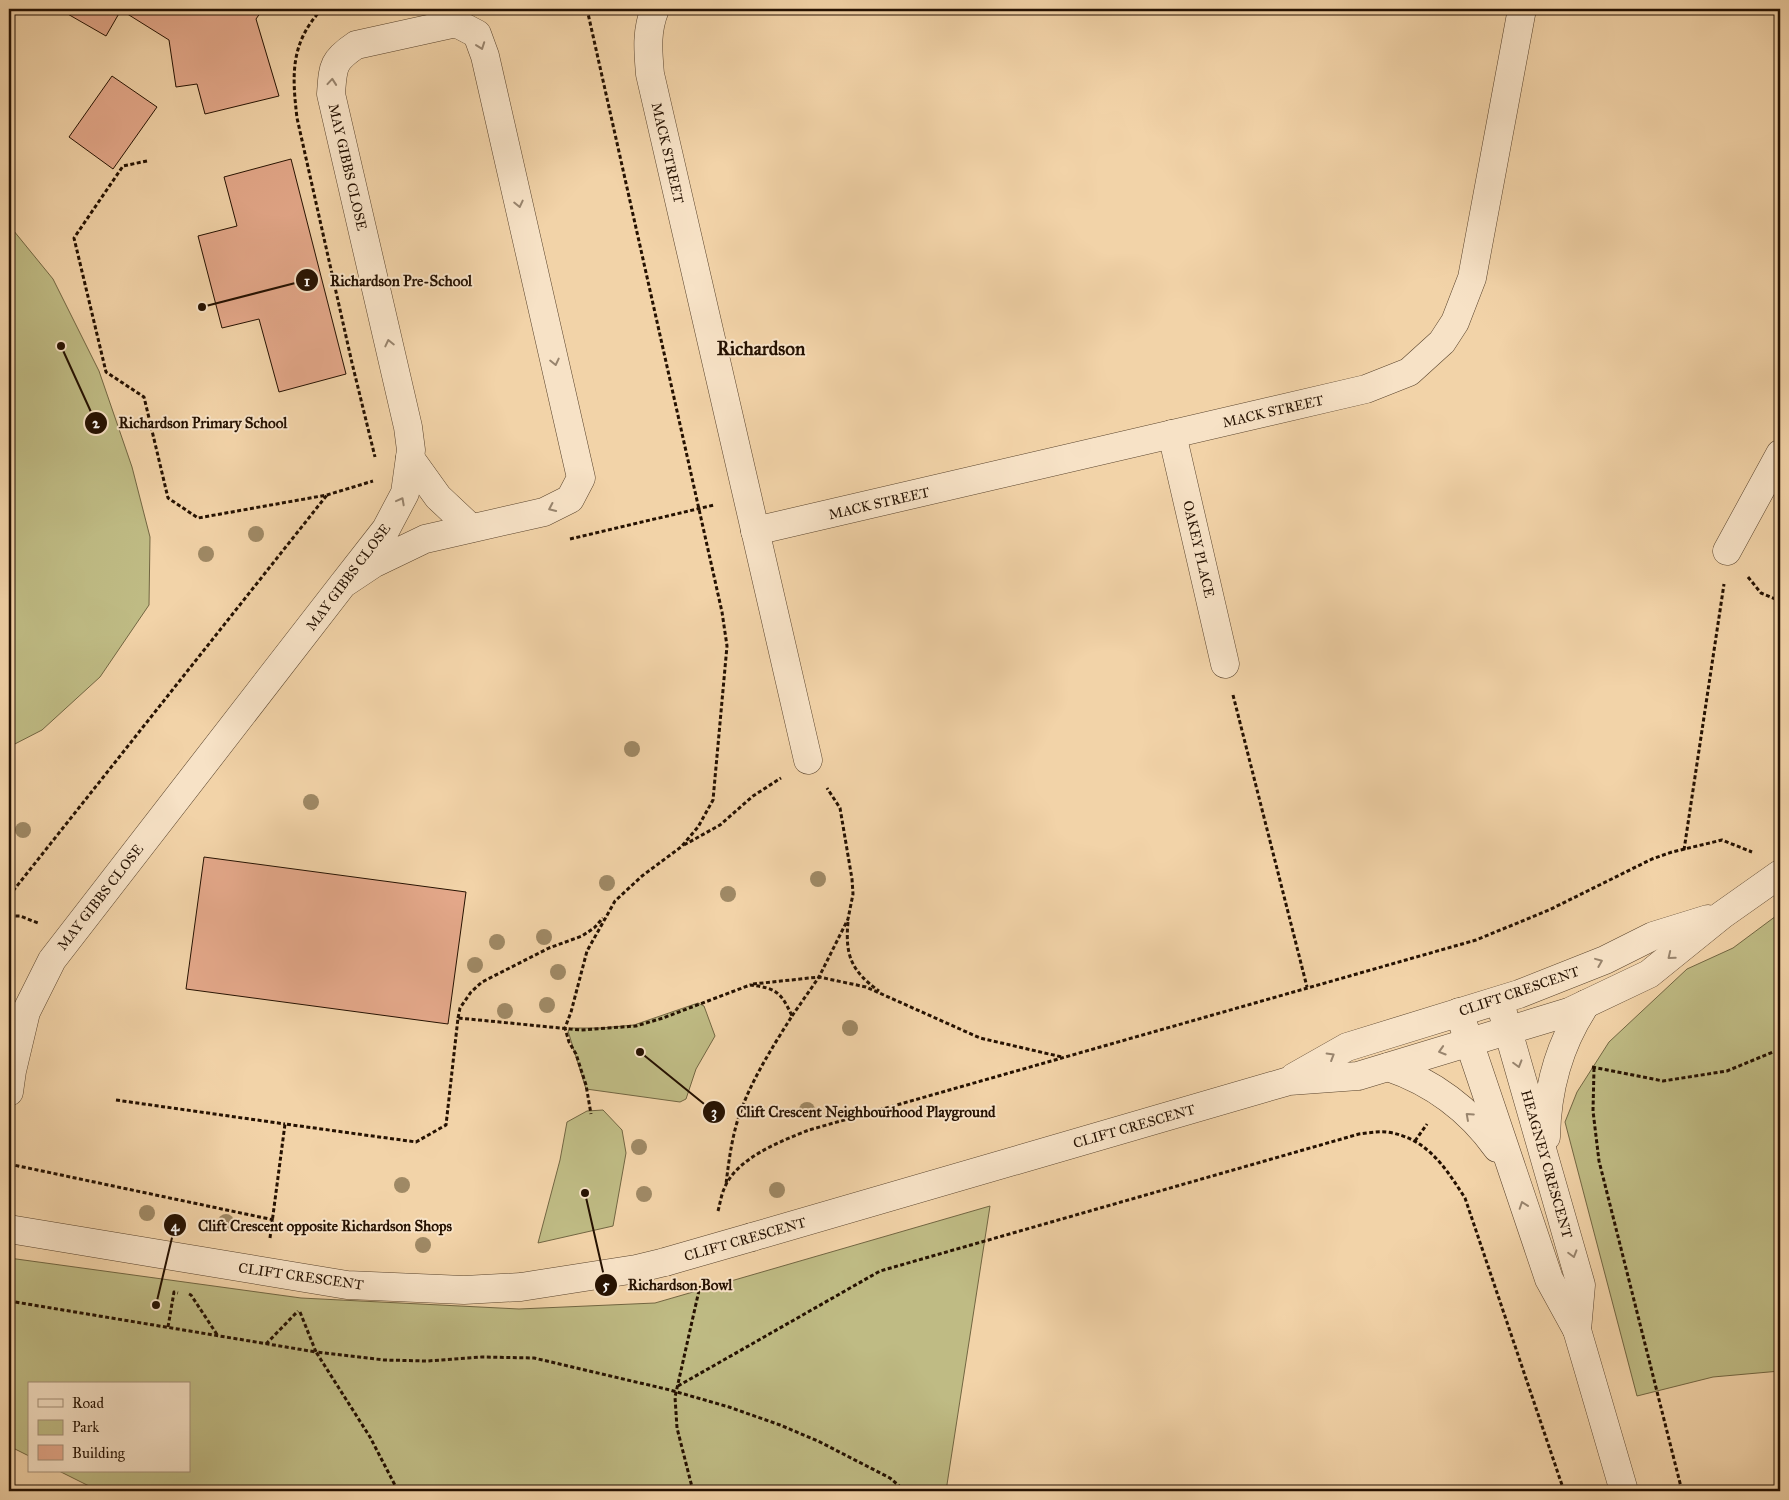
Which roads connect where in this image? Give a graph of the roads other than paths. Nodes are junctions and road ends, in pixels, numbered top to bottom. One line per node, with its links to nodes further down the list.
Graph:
1 (655, 9): 7 (street, MACK STREET)
2 (1522, 9): 3 (street, MACK STREET)
3 (1172, 434): 7 (street, MACK STREET); 10 (street, OAKEY PLACE)
4 (1780, 454): 8 (street)
5 (409, 463): 6 (street); 6 (street, MAY GIBBS CLOSE, one-way to 6); 9 (street, MAY GIBBS CLOSE, one-way to 5)
6 (471, 528): 9 (street, MAY GIBBS CLOSE)
7 (755, 531): 11 (street, MACK STREET)
8 (1727, 551)
9 (343, 584): 21 (street, MAY GIBBS CLOSE)
10 (1226, 664)
11 (808, 760)
12 (1776, 877): 13 (street, CLIFT CRESCENT)
13 (1722, 915): 14 (street, CLIFT CRESCENT, one-way to 13); 15 (street, CLIFT CRESCENT, one-way to 15)
14 (1499, 1000): 16 (street, CLIFT CRESCENT); 17 (street, HEAGNEY CRESCENT)
15 (1586, 1004): 17 (street, CLIFT CRESCENT); 22 (street)
16 (1459, 1012): 18 (street, HEAGNEY CRESCENT); 20 (street, CLIFT CRESCENT, one-way to 16)
17 (1508, 1031): 18 (street, CLIFT CRESCENT); 22 (street, HEAGNEY CRESCENT, one-way to 22)
18 (1468, 1043): 19 (street, CLIFT CRESCENT, one-way to 19); 23 (street, HEAGNEY CRESCENT)
19 (1388, 1067): 20 (street, CLIFT CRESCENT); 23 (street, one-way to 19)
20 (1289, 1081): 24 (street, CLIFT CRESCENT, bridge)
21 (9, 1092)
22 (1545, 1158): 25 (street, HEAGNEY CRESCENT, one-way to 25)
23 (1510, 1168): 25 (street, HEAGNEY CRESCENT, one-way to 23)
24 (9, 1229)
25 (1577, 1330): 26 (street, HEAGNEY CRESCENT)
26 (1624, 1491)

